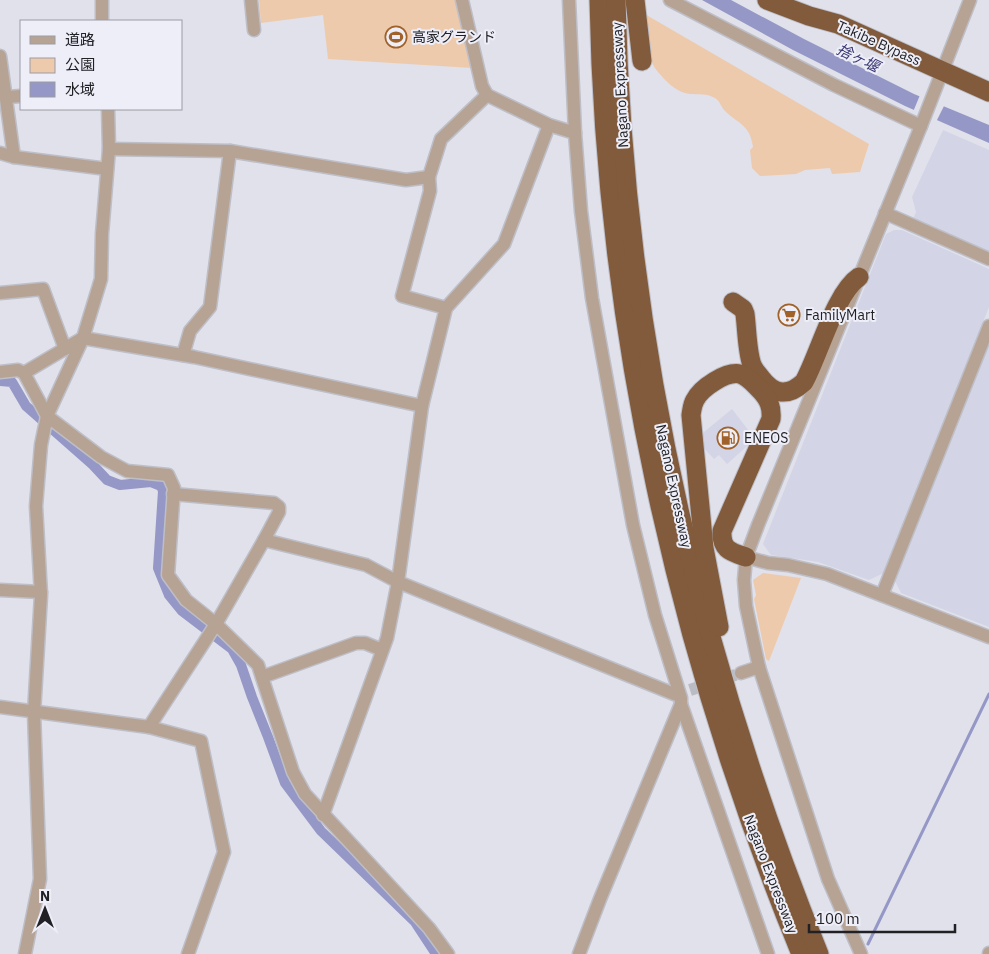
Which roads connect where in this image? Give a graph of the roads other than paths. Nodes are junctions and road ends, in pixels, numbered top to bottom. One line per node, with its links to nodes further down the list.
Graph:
1 (102, 0): 11 (street)
2 (252, 0): 12 (street)
3 (462, 0): 17 (street)
4 (569, 0): 23 (street)
5 (599, 0): 68 (highway, Nagano Expressway)
6 (616, 0): 62 (highway, Nagano Expressway)
7 (635, 0): 14 (highway)
8 (670, 0): 21 (street)
9 (767, 0): 15 (highway, Takibe Bypass)
10 (970, 0): 15 (street)
11 (102, 20)
12 (254, 30)
13 (0, 56): 19 (street)
14 (642, 61)
15 (944, 71): 16 (highway, Takibe Bypass); 21 (street)
16 (989, 92)
17 (487, 95): 22 (street); 29 (street)
18 (20, 96): 19 (street)
19 (7, 97): 27 (street)
20 (108, 110): 24 (street)
21 (922, 124): 30 (street)
22 (550, 125): 23 (street); 35 (street)
23 (575, 133): 57 (street)
24 (109, 150): 25 (street); 28 (street)
25 (230, 151): 29 (street); 39 (street)
26 (0, 153): 27 (street)
27 (14, 157): 28 (street)
28 (107, 170): 37 (street)
29 (429, 177): 35 (street)
30 (885, 213): 31 (street); 32 (street)
31 (989, 259)
32 (859, 277): 34 (highway); 46 (street)
33 (0, 294): 38 (street)
34 (733, 302)
35 (446, 308): 42 (street)
36 (989, 326): 50 (street)
37 (83, 338): 38 (street); 39 (street); 43 (street)
38 (65, 349): 41 (street)
39 (183, 355): 42 (street)
40 (0, 372): 41 (street)
41 (24, 373): 43 (street)
42 (422, 406): 47 (street)
43 (47, 416): 44 (street); 49 (street)
44 (173, 494): 45 (street); 51 (street)
45 (264, 540): 47 (street); 51 (street)
46 (746, 557): 50 (street); 54 (street); 62 (highway)
47 (398, 582): 53 (street); 57 (street)
48 (0, 590): 49 (street)
49 (40, 592): 59 (street)
50 (882, 595): 52 (street)
51 (216, 624): 56 (street); 60 (street)
52 (989, 637)
53 (382, 650): 56 (street); 61 (street)
54 (759, 667): 55 (street); 70 (street)
55 (741, 672)
56 (262, 677): 61 (street)
57 (683, 697): 66 (street); 67 (street)
58 (0, 707): 59 (street)
59 (34, 713): 60 (street); 63 (street)
60 (148, 727): 64 (street)
61 (323, 815): 65 (street)
62 (770, 826): 69 (highway, Nagano Expressway)
63 (24, 954)
64 (188, 954)
65 (448, 954)
66 (579, 954)
67 (768, 954)
68 (802, 954)
69 (819, 954)
70 (860, 954)

